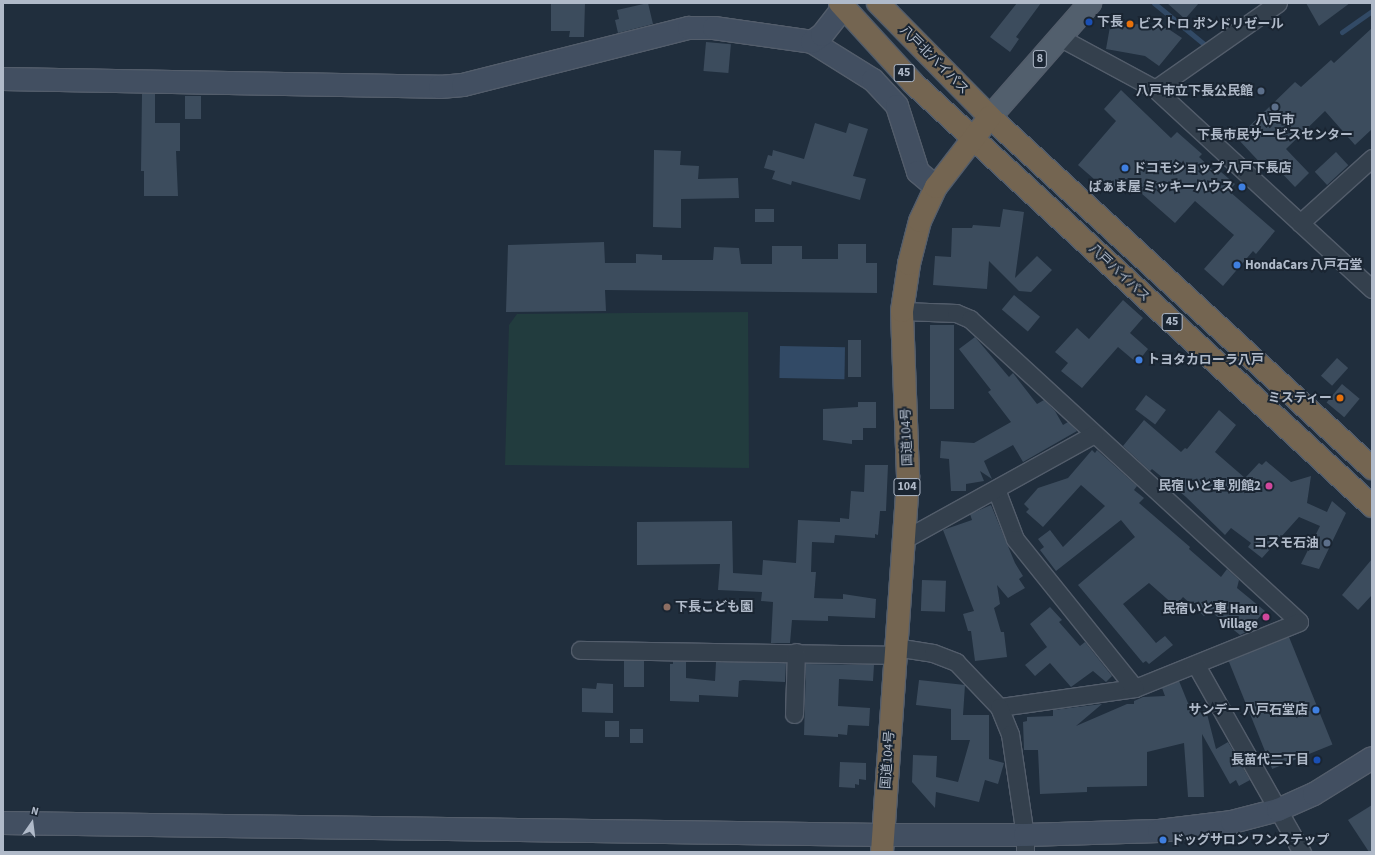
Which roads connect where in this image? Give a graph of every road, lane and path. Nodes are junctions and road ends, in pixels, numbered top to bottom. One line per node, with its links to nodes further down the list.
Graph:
1 (878, 3): 9 (highway, 八戸北バイパス / 45)
2 (1090, 3): 5 (main road, 8)
3 (1278, 3): 8 (street)
4 (842, 5): 6 (street); 10 (highway, 45)
5 (1058, 37): 8 (street); 9 (main road, 8)
6 (812, 42): 7 (street); 12 (street)
7 (3, 79)
8 (1155, 89): 13 (street)
9 (990, 117): 10 (highway, 国道104号 / 104); 17 (highway, 45)
10 (972, 138): 12 (highway, 国道104号 / 104); 19 (highway, 八戸バイパス / 45)
11 (1372, 158): 13 (street)
12 (936, 187): 15 (highway, 国道104号 / 104)
13 (1300, 223): 14 (street)
14 (1372, 289)
15 (902, 311): 16 (street); 20 (highway, 国道104号 / 104)
16 (1094, 434): 18 (street); 24 (street)
17 (1372, 468)
18 (996, 489): 20 (street); 25 (street)
19 (1372, 506)
20 (903, 540): 22 (highway, 国道104号 / 104)
21 (580, 650): 23 (street)
22 (895, 651): 23 (street); 26 (street); 31 (highway, 国道104号 / 104)
23 (796, 652): 27 (street)
24 (1196, 665): 25 (street); 29 (street)
25 (1135, 688): 26 (street)
26 (999, 707): 32 (street)
27 (794, 714)
28 (1372, 758): 29 (street)
29 (1278, 810): 32 (street); 33 (street)
30 (3, 823): 31 (street)
31 (882, 844): 32 (street)
32 (1025, 844)
33 (1302, 852)

